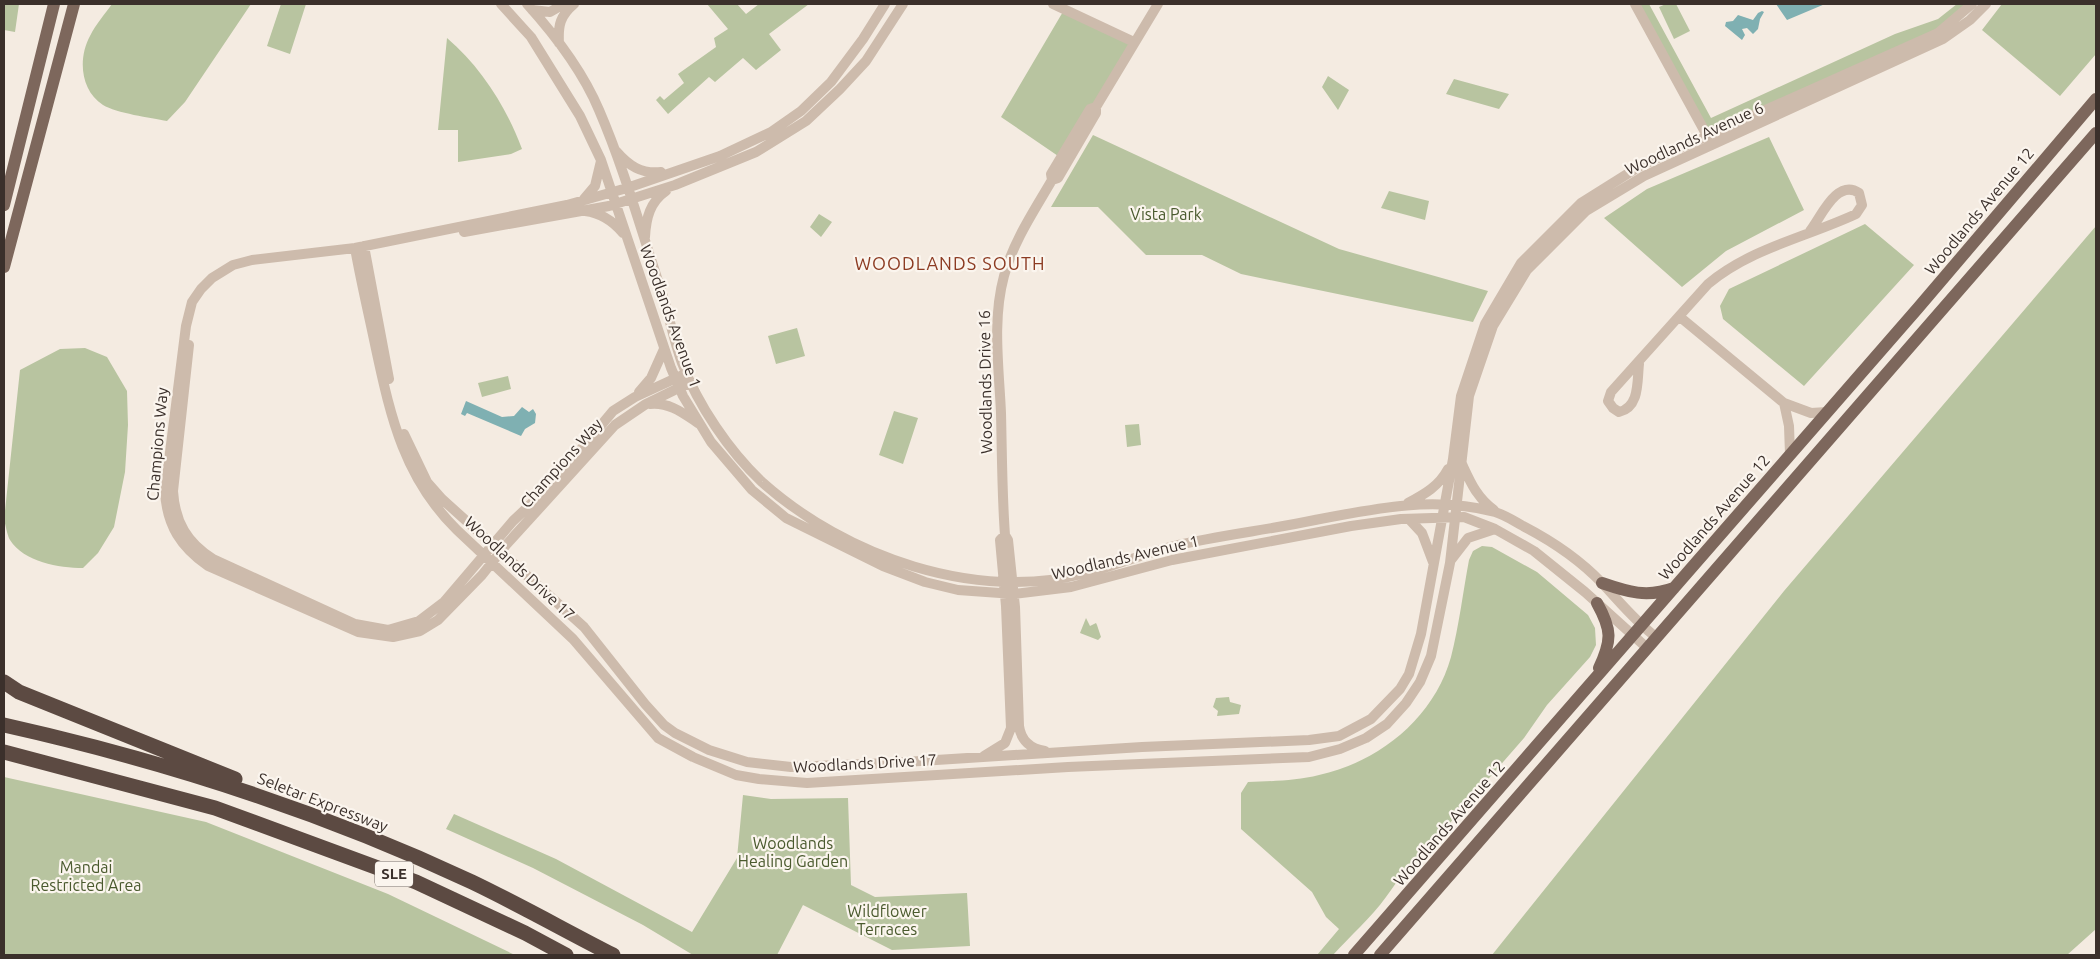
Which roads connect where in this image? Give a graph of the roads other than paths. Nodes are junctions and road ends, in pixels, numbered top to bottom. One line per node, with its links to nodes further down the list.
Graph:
1 (54, 4): 28 (main road)
2 (74, 4): 34 (main road)
3 (501, 4): 20 (street, Woodlands Avenue 1)
4 (564, 4): 13 (street)
5 (574, 4): 15 (street)
6 (885, 4): 21 (street)
7 (903, 4): 22 (street)
8 (1052, 4): 14 (street)
9 (1158, 4): 14 (street, Woodlands Drive 16)
10 (1635, 4): 18 (street)
11 (1972, 4): 18 (street, Woodlands Avenue 6)
12 (1986, 4): 18 (street, Woodlands Avenue 6)
13 (529, 7): 15 (street, Woodlands Avenue 1)
14 (1134, 42): 64 (street, Woodlands Drive 16)
15 (559, 43): 19 (street, Woodlands Avenue 1)
16 (2096, 99): 46 (main road, Woodlands Avenue 12)
17 (2096, 133): 71 (main road)
18 (1709, 140): 49 (street, Woodlands Avenue 6)
19 (612, 144): 21 (street); 23 (street, Woodlands Avenue 1)
20 (601, 160): 24 (street, Woodlands Avenue 1); 26 (street)
21 (680, 169): 23 (street, Champions Way)
22 (675, 185): 25 (street, Champions Way); 32 (street)
23 (627, 188): 24 (street, Champions Way); 25 (street, Woodlands Avenue 1)
24 (612, 193): 26 (street, Champions Way); 27 (street, Woodlands Avenue 1)
25 (631, 199): 27 (street, Champions Way); 32 (street, Woodlands Avenue 1)
26 (567, 204): 33 (street, Champions Way)
27 (615, 204): 29 (street, Champions Way); 31 (street, Woodlands Avenue 1)
28 (4, 205)
29 (576, 211): 31 (street); 33 (street, Champions Way)
30 (1810, 231): 30 (street); 37 (street)
31 (627, 238): 36 (street, Woodlands Avenue 1)
32 (645, 243): 35 (street, Woodlands Avenue 1)
33 (360, 250): 58 (street, Woodlands Drive 17); 60 (street, Woodlands Drive 17); 60 (street, Champions Way); 61 (street, Champions Way)
34 (4, 268)
35 (653, 268): 36 (street); 41 (street, Woodlands Avenue 1)
36 (644, 283): 38 (street, Woodlands Avenue 1)
37 (1680, 317): 39 (street); 44 (street)
38 (664, 349): 40 (street, Woodlands Avenue 1); 43 (street)
39 (1639, 364)
40 (675, 377): 41 (street, Champions Way); 42 (street, Woodlands Avenue 1); 43 (street, Champions Way)
41 (689, 378): 42 (street, Champions Way); 64 (street, Woodlands Avenue 1)
42 (679, 388): 45 (street, Champions Way); 47 (street, Woodlands Avenue 1)
43 (635, 396): 58 (street, Champions Way)
44 (1784, 403): 46 (street); 48 (street)
45 (646, 404): 47 (street); 59 (street, Champions Way)
46 (1828, 412): 48 (main road, Woodlands Avenue 12)
47 (699, 423): 67 (street, Woodlands Avenue 1)
48 (1790, 454): 66 (main road, Woodlands Avenue 12)
49 (1457, 461): 50 (street); 51 (street, Woodlands Avenue 6); 52 (street)
50 (1407, 504): 51 (street, Woodlands Avenue 1); 55 (street, Woodlands Avenue 1)
51 (1450, 504): 52 (street, Woodlands Avenue 1); 53 (street, Woodlands Avenue 6)
52 (1499, 513): 65 (street, Woodlands Avenue 1)
53 (1448, 517): 54 (street, Woodlands Avenue 1); 56 (street, Woodlands Avenue 1); 62 (street, Woodlands Drive 17); 63 (street, Woodlands Drive 17)
54 (1409, 519): 57 (street, Woodlands Avenue 1); 63 (street)
55 (1265, 529): 57 (street); 64 (street, Woodlands Avenue 1)
56 (1495, 529): 62 (street); 68 (street, Woodlands Avenue 1)
57 (1299, 536): 67 (street, Woodlands Avenue 1)
58 (492, 546): 59 (street, Woodlands Drive 17); 60 (street, Champions Way)
59 (500, 553): 61 (street, Champions Way); 78 (street, Woodlands Drive 17)
60 (484, 555): 61 (street, Woodlands Drive 17)
61 (493, 562): 62 (street, Woodlands Drive 17)
62 (1450, 563)
63 (1434, 565): 77 (street, Woodlands Drive 17)
64 (1008, 581): 67 (street, Woodlands Drive 16)
65 (1602, 582): 66 (main road); 69 (street, Woodlands Avenue 1)
66 (1674, 588): 69 (main road, Woodlands Avenue 12)
67 (1009, 594): 77 (street, Woodlands Drive 16); 78 (street, Woodlands Drive 16)
68 (1597, 603): 70 (street, Woodlands Avenue 1); 73 (main road)
69 (1641, 625): 70 (main road, Woodlands Avenue 12); 71 (street, Woodlands Avenue 1)
70 (1632, 636): 72 (street, Woodlands Avenue 1); 73 (main road, Woodlands Avenue 12)
71 (1656, 637): 72 (main road)
72 (1646, 647): 83 (main road)
73 (1594, 680): 82 (main road, Woodlands Avenue 12)
74 (4, 682): 79 (highway)
75 (4, 726): 79 (highway, Seletar Expressway / SLE)
76 (4, 752): 80 (highway, SLE)
77 (1056, 753): 78 (street, Woodlands Drive 17)
78 (980, 758)
79 (342, 826): 81 (highway, Seletar Expressway / SLE)
80 (566, 955)
81 (613, 955)
82 (1354, 955)
83 (1380, 955)

